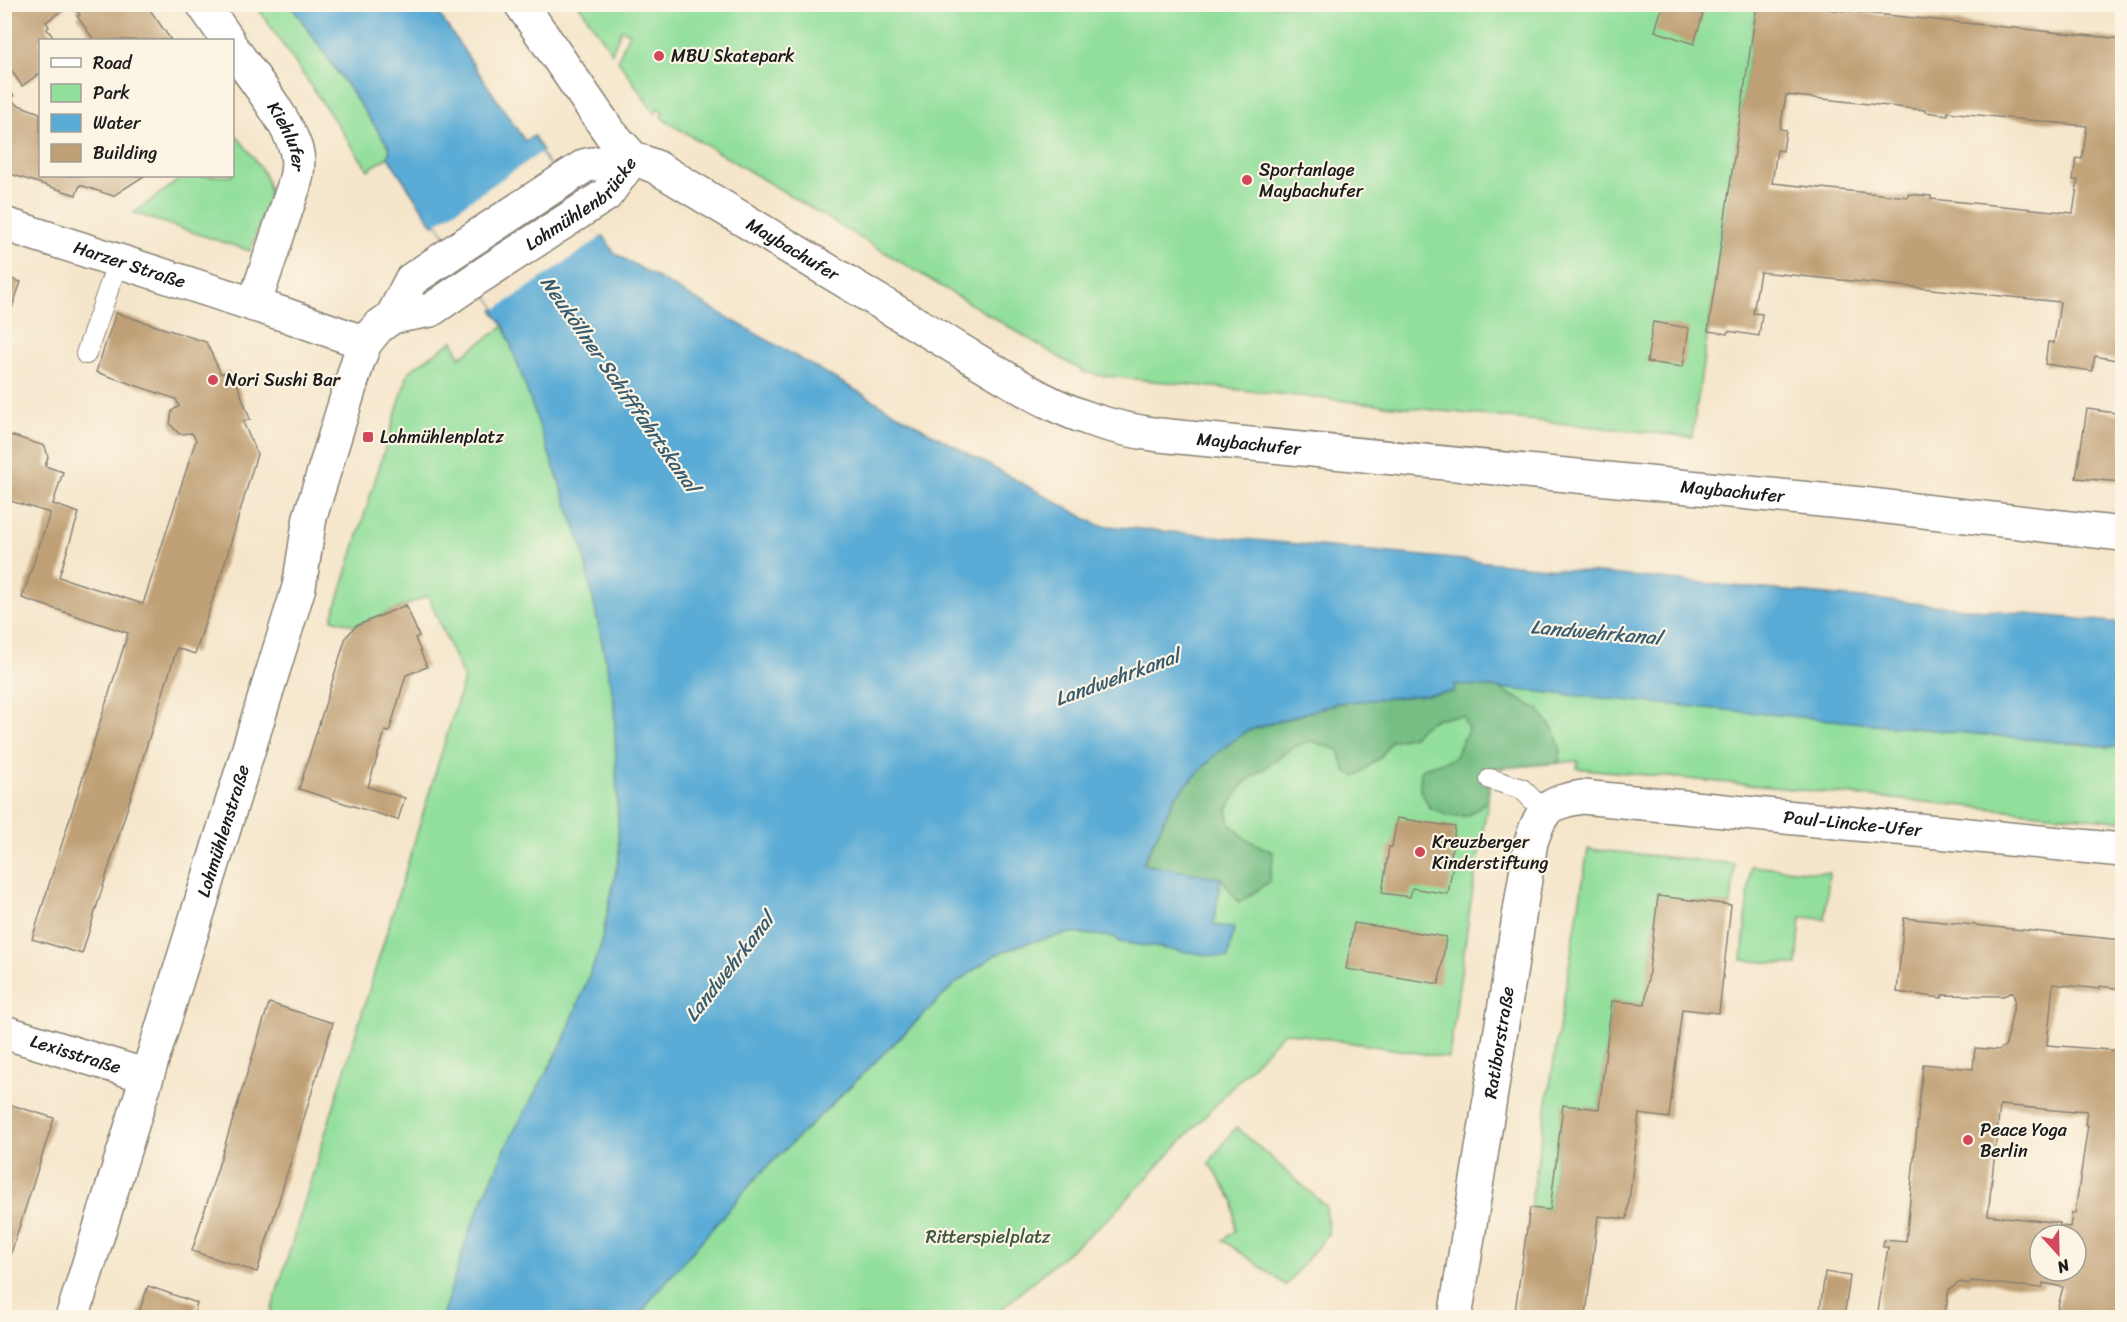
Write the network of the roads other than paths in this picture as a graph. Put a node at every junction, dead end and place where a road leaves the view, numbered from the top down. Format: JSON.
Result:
{"nodes":[{"id":1,"x":203,"y":4,"type":"edge"},
{"id":2,"x":521,"y":4,"type":"edge"},
{"id":3,"x":227,"y":39,"type":"edge"},
{"id":4,"x":234,"y":51,"type":"edge"},
{"id":5,"x":633,"y":158,"type":"junction"},
{"id":6,"x":4,"y":224,"type":"edge"},
{"id":7,"x":118,"y":261,"type":"junction"},
{"id":8,"x":254,"y":305,"type":"junction"},
{"id":9,"x":392,"y":317,"type":"junction"},
{"id":10,"x":365,"y":343,"type":"junction"},
{"id":11,"x":86,"y":354,"type":"dead end"},
{"id":12,"x":2122,"y":534,"type":"edge"},
{"id":13,"x":1490,"y":779,"type":"dead end"},
{"id":14,"x":1544,"y":811,"type":"junction"},
{"id":15,"x":2122,"y":849,"type":"edge"},
{"id":16,"x":4,"y":1032,"type":"edge"},
{"id":17,"x":147,"y":1076,"type":"junction"},
{"id":18,"x":72,"y":1317,"type":"edge"},
{"id":19,"x":1455,"y":1317,"type":"edge"}],
"edges":[{"from":1,"to":3,"type":"street"},
{"from":2,"to":5,"type":"street","name":"Maybachufer"},
{"from":4,"to":8,"type":"street","name":"Kiehlufer"},
{"from":5,"to":9,"type":"street","name":"Lohmühlenbrücke"},
{"from":5,"to":9,"type":"street","name":"Lohmühlenbrücke"},
{"from":5,"to":12,"type":"street","name":"Maybachufer"},
{"from":6,"to":7,"type":"street","name":"Harzer Straße"},
{"from":7,"to":8,"type":"street","name":"Harzer Straße"},
{"from":7,"to":11,"type":"lane"},
{"from":8,"to":10,"type":"street"},
{"from":9,"to":10,"type":"street"},
{"from":10,"to":17,"type":"street","name":"Lohmühlenstraße"},
{"from":13,"to":14,"type":"lane"},
{"from":14,"to":15,"type":"street","name":"Paul-Lincke-Ufer"},
{"from":14,"to":19,"type":"street","name":"Ratiborstraße"},
{"from":16,"to":17,"type":"street","name":"Lexisstraße"},
{"from":17,"to":18,"type":"street","name":"Lohmühlenstraße"}]}
